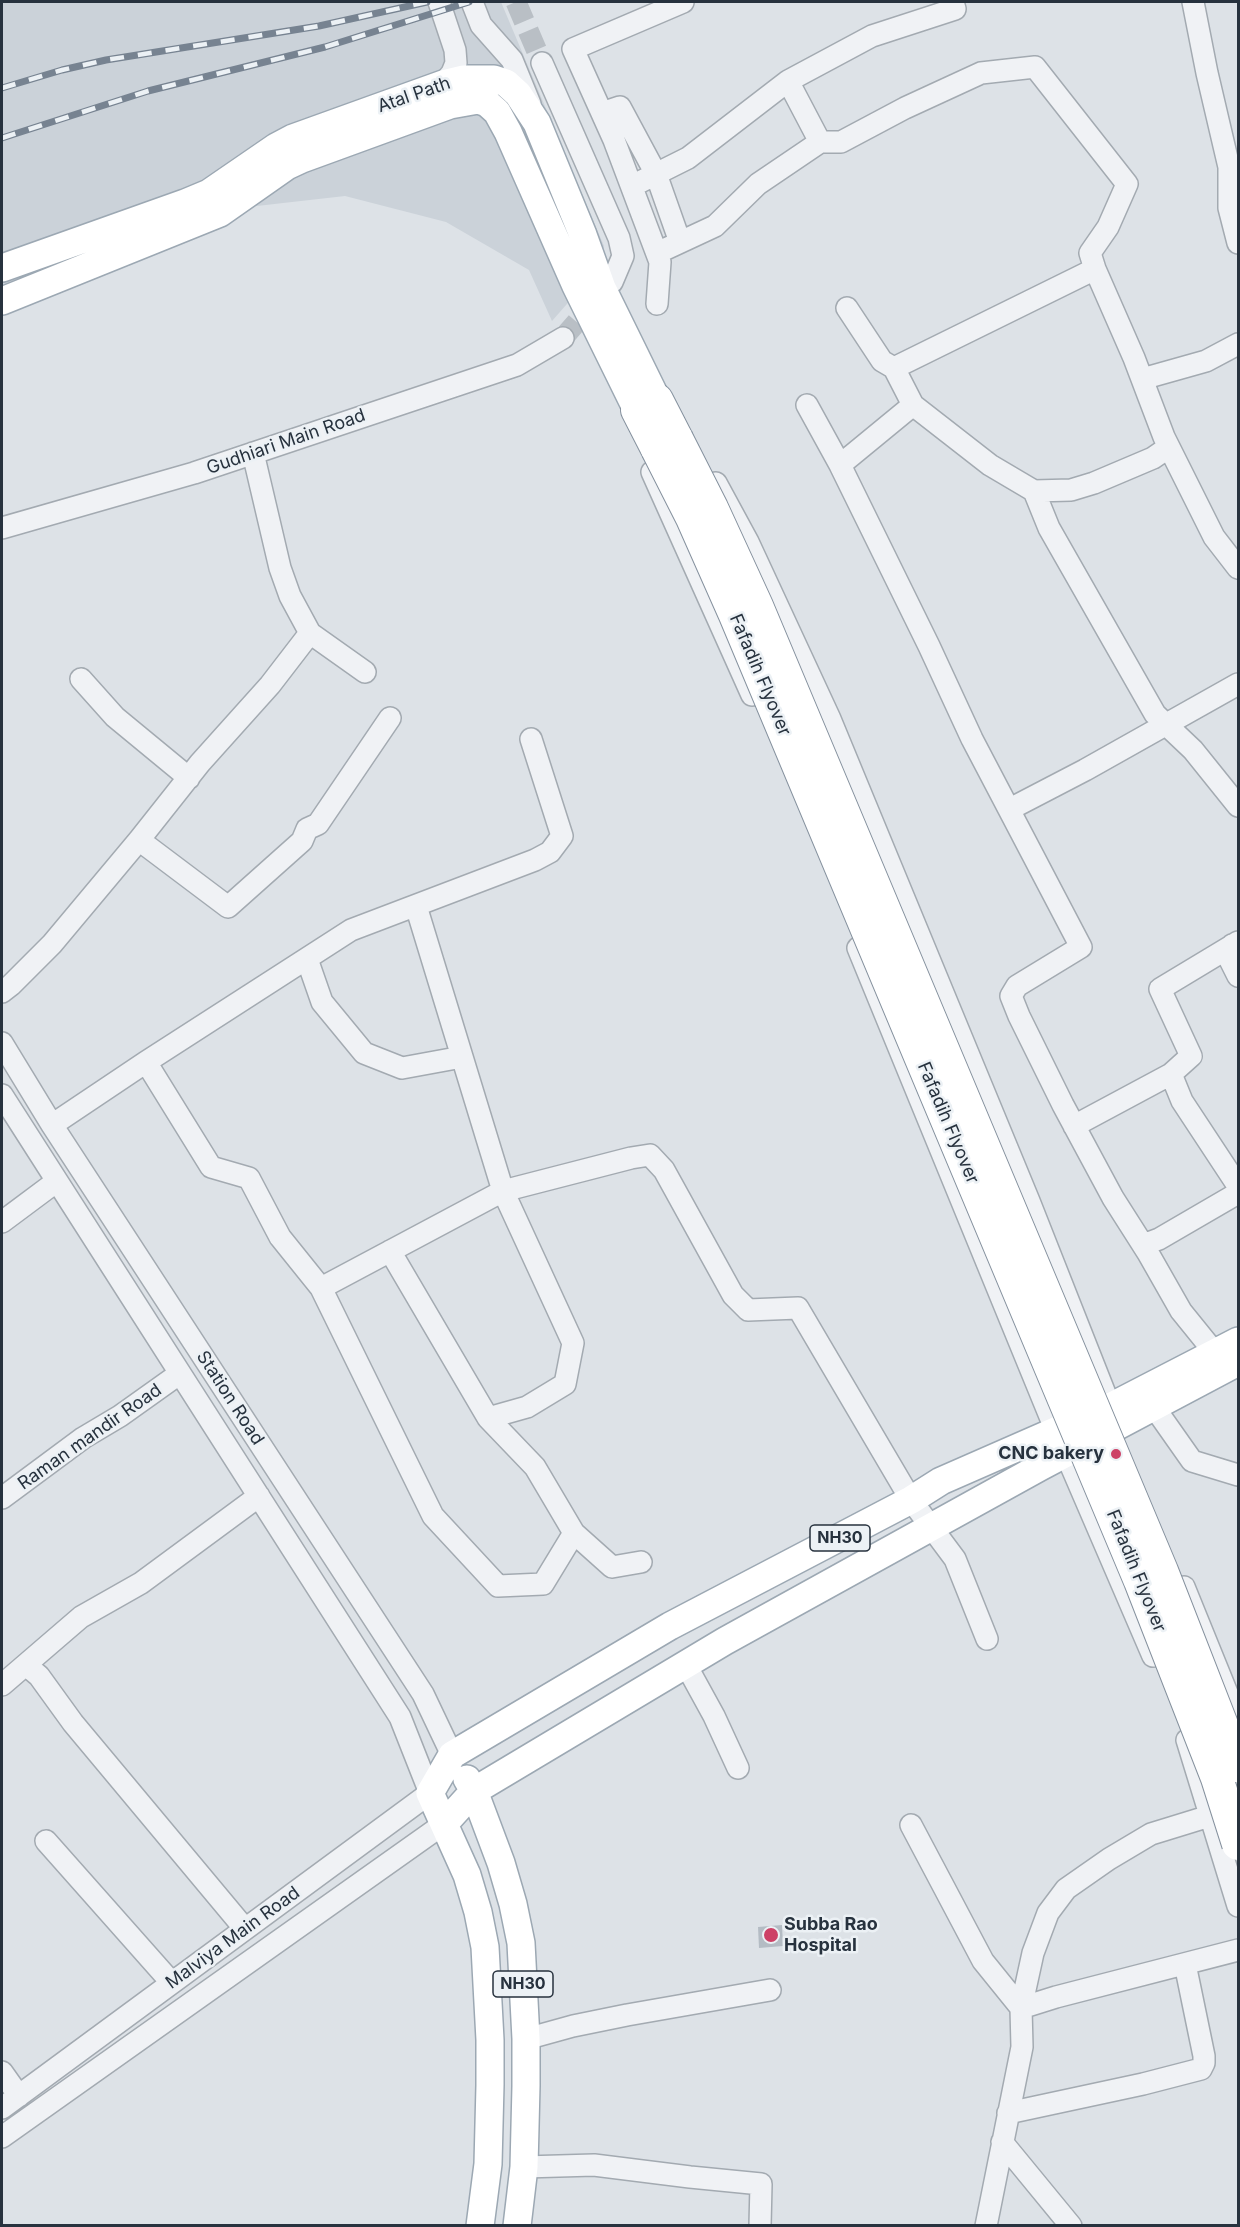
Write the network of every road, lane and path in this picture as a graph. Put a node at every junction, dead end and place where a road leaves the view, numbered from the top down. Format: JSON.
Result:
{"nodes":[{"id":1,"x":439,"y":2,"type":"edge"},
{"id":2,"x":472,"y":2,"type":"edge"},
{"id":3,"x":683,"y":2,"type":"edge"},
{"id":4,"x":952,"y":2,"type":"edge"},
{"id":5,"x":1193,"y":2,"type":"edge"},
{"id":6,"x":542,"y":63,"type":"tunnel mouth"},
{"id":7,"x":788,"y":81,"type":"junction"},
{"id":8,"x":443,"y":84,"type":"junction"},
{"id":9,"x":602,"y":113,"type":"junction"},
{"id":10,"x":537,"y":123,"type":"junction"},
{"id":11,"x":820,"y":142,"type":"junction"},
{"id":12,"x":656,"y":174,"type":"junction"},
{"id":13,"x":632,"y":186,"type":"junction"},
{"id":14,"x":1235,"y":216,"type":"edge"},
{"id":15,"x":680,"y":242,"type":"junction"},
{"id":16,"x":1239,"y":243,"type":"edge"},
{"id":17,"x":657,"y":253,"type":"junction"},
{"id":18,"x":2,"y":268,"type":"edge"},
{"id":19,"x":1095,"y":269,"type":"junction"},
{"id":20,"x":612,"y":282,"type":"tunnel mouth"},
{"id":21,"x":2,"y":301,"type":"edge"},
{"id":22,"x":657,"y":304,"type":"dead end"},
{"id":23,"x":847,"y":308,"type":"dead end"},
{"id":24,"x":563,"y":338,"type":"tunnel mouth"},
{"id":25,"x":1239,"y":344,"type":"edge"},
{"id":26,"x":894,"y":368,"type":"junction"},
{"id":27,"x":1142,"y":379,"type":"junction"},
{"id":28,"x":647,"y":405,"type":"junction"},
{"id":29,"x":807,"y":405,"type":"dead end"},
{"id":30,"x":914,"y":405,"type":"junction"},
{"id":31,"x":667,"y":444,"type":"junction"},
{"id":32,"x":1169,"y":447,"type":"junction"},
{"id":33,"x":253,"y":453,"type":"junction"},
{"id":34,"x":840,"y":465,"type":"junction"},
{"id":35,"x":1034,"y":491,"type":"junction"},
{"id":36,"x":2,"y":528,"type":"edge"},
{"id":37,"x":1239,"y":568,"type":"edge"},
{"id":38,"x":310,"y":633,"type":"junction"},
{"id":39,"x":365,"y":672,"type":"dead end"},
{"id":40,"x":81,"y":679,"type":"dead end"},
{"id":41,"x":1239,"y":684,"type":"edge"},
{"id":42,"x":390,"y":717,"type":"dead end"},
{"id":43,"x":1166,"y":725,"type":"junction"},
{"id":44,"x":531,"y":739,"type":"dead end"},
{"id":45,"x":189,"y":778,"type":"junction"},
{"id":46,"x":1239,"y":806,"type":"edge"},
{"id":47,"x":1010,"y":809,"type":"junction"},
{"id":48,"x":139,"y":840,"type":"junction"},
{"id":49,"x":416,"y":906,"type":"junction"},
{"id":50,"x":1235,"y":943,"type":"edge"},
{"id":51,"x":306,"y":959,"type":"junction"},
{"id":52,"x":1239,"y":975,"type":"edge"},
{"id":53,"x":2,"y":992,"type":"edge"},
{"id":54,"x":2,"y":1043,"type":"edge"},
{"id":55,"x":462,"y":1057,"type":"junction"},
{"id":56,"x":146,"y":1062,"type":"junction"},
{"id":57,"x":1171,"y":1074,"type":"junction"},
{"id":58,"x":2,"y":1095,"type":"edge"},
{"id":59,"x":52,"y":1125,"type":"junction"},
{"id":60,"x":1074,"y":1126,"type":"junction"},
{"id":61,"x":57,"y":1181,"type":"junction"},
{"id":62,"x":1239,"y":1186,"type":"edge"},
{"id":63,"x":503,"y":1191,"type":"junction"},
{"id":64,"x":1239,"y":1193,"type":"edge"},
{"id":65,"x":2,"y":1222,"type":"edge"},
{"id":66,"x":1143,"y":1245,"type":"junction"},
{"id":67,"x":390,"y":1251,"type":"junction"},
{"id":68,"x":321,"y":1288,"type":"junction"},
{"id":69,"x":1239,"y":1341,"type":"edge"},
{"id":70,"x":1227,"y":1357,"type":"edge"},
{"id":71,"x":179,"y":1374,"type":"junction"},
{"id":72,"x":1154,"y":1407,"type":"junction"},
{"id":73,"x":1114,"y":1417,"type":"junction"},
{"id":74,"x":488,"y":1418,"type":"junction"},
{"id":75,"x":1061,"y":1442,"type":"junction"},
{"id":76,"x":1239,"y":1475,"type":"edge"},
{"id":77,"x":259,"y":1496,"type":"junction"},
{"id":78,"x":2,"y":1498,"type":"edge"},
{"id":79,"x":911,"y":1500,"type":"junction"},
{"id":80,"x":932,"y":1528,"type":"junction"},
{"id":81,"x":574,"y":1533,"type":"junction"},
{"id":82,"x":641,"y":1562,"type":"dead end"},
{"id":83,"x":987,"y":1639,"type":"dead end"},
{"id":84,"x":26,"y":1665,"type":"junction"},
{"id":85,"x":686,"y":1665,"type":"junction"},
{"id":86,"x":2,"y":1685,"type":"edge"},
{"id":87,"x":1239,"y":1720,"type":"edge"},
{"id":88,"x":452,"y":1755,"type":"junction"},
{"id":89,"x":1239,"y":1766,"type":"edge"},
{"id":90,"x":738,"y":1768,"type":"dead end"},
{"id":91,"x":474,"y":1791,"type":"junction"},
{"id":92,"x":430,"y":1793,"type":"junction"},
{"id":93,"x":1239,"y":1800,"type":"edge"},
{"id":94,"x":1211,"y":1814,"type":"junction"},
{"id":95,"x":445,"y":1823,"type":"junction"},
{"id":96,"x":911,"y":1825,"type":"dead end"},
{"id":97,"x":46,"y":1841,"type":"dead end"},
{"id":98,"x":1239,"y":1844,"type":"edge"},
{"id":99,"x":1239,"y":1906,"type":"edge"},
{"id":100,"x":246,"y":1929,"type":"junction"},
{"id":101,"x":1239,"y":1950,"type":"edge"},
{"id":102,"x":202,"y":1961,"type":"junction"},
{"id":103,"x":1185,"y":1964,"type":"junction"},
{"id":104,"x":171,"y":1982,"type":"junction"},
{"id":105,"x":218,"y":1983,"type":"junction"},
{"id":106,"x":770,"y":1990,"type":"dead end"},
{"id":107,"x":1021,"y":2008,"type":"junction"},
{"id":108,"x":526,"y":2039,"type":"junction"},
{"id":109,"x":75,"y":2054,"type":"junction"},
{"id":110,"x":2,"y":2072,"type":"edge"},
{"id":111,"x":90,"y":2074,"type":"junction"},
{"id":112,"x":19,"y":2096,"type":"junction"},
{"id":113,"x":2,"y":2108,"type":"edge"},
{"id":114,"x":1008,"y":2113,"type":"junction"},
{"id":115,"x":2,"y":2137,"type":"edge"},
{"id":116,"x":1002,"y":2142,"type":"junction"},
{"id":117,"x":524,"y":2167,"type":"junction"},
{"id":118,"x":480,"y":2226,"type":"edge"},
{"id":119,"x":517,"y":2226,"type":"edge"},
{"id":120,"x":760,"y":2226,"type":"edge"},
{"id":121,"x":986,"y":2226,"type":"edge"},
{"id":122,"x":1071,"y":2226,"type":"edge"}],
"edges":[{"from":1,"to":8,"type":"street"},
{"from":2,"to":10,"type":"street"},
{"from":3,"to":9,"type":"street"},
{"from":4,"to":7,"type":"street"},
{"from":5,"to":14,"type":"street"},
{"from":6,"to":20,"type":"street"},
{"from":7,"to":11,"type":"street"},
{"from":7,"to":12,"type":"street"},
{"from":8,"to":10,"type":"main road","name":"Atal Path"},
{"from":8,"to":18,"type":"main road","name":"Atal Path"},
{"from":9,"to":12,"type":"street"},
{"from":9,"to":13,"type":"street"},
{"from":10,"to":28,"type":"main road","name":"Atal Path"},
{"from":11,"to":15,"type":"street"},
{"from":11,"to":19,"type":"street"},
{"from":12,"to":13,"type":"street"},
{"from":12,"to":15,"type":"street"},
{"from":13,"to":17,"type":"street"},
{"from":14,"to":16,"type":"street"},
{"from":15,"to":17,"type":"street"},
{"from":17,"to":22,"type":"street"},
{"from":19,"to":26,"type":"street"},
{"from":19,"to":27,"type":"street"},
{"from":21,"to":28,"type":"main road","name":"Atal Path"},
{"from":23,"to":26,"type":"street"},
{"from":24,"to":33,"type":"street","name":"Gudhiari Main Road"},
{"from":25,"to":27,"type":"street"},
{"from":26,"to":30,"type":"street"},
{"from":27,"to":32,"type":"street"},
{"from":28,"to":31,"type":"highway","name":"Fafadih Flyover"},
{"from":28,"to":73,"type":"street"},
{"from":28,"to":75,"type":"street"},
{"from":29,"to":34,"type":"street"},
{"from":30,"to":34,"type":"street"},
{"from":30,"to":35,"type":"street"},
{"from":31,"to":89,"type":"highway","name":"Fafadih Flyover","bridge":true},
{"from":31,"to":98,"type":"highway","name":"Fafadih Flyover","bridge":true},
{"from":32,"to":35,"type":"street"},
{"from":32,"to":37,"type":"street"},
{"from":33,"to":36,"type":"street","name":"Gudhiari Main Road"},
{"from":33,"to":38,"type":"street"},
{"from":34,"to":47,"type":"street"},
{"from":35,"to":43,"type":"street"},
{"from":38,"to":39,"type":"street"},
{"from":38,"to":45,"type":"street"},
{"from":40,"to":45,"type":"street"},
{"from":41,"to":43,"type":"street"},
{"from":42,"to":48,"type":"street"},
{"from":43,"to":46,"type":"street"},
{"from":43,"to":47,"type":"street"},
{"from":44,"to":49,"type":"street"},
{"from":45,"to":48,"type":"street"},
{"from":47,"to":60,"type":"street"},
{"from":48,"to":53,"type":"street"},
{"from":49,"to":51,"type":"street"},
{"from":49,"to":55,"type":"street"},
{"from":50,"to":52,"type":"street"},
{"from":50,"to":57,"type":"street"},
{"from":51,"to":55,"type":"street"},
{"from":51,"to":56,"type":"street"},
{"from":54,"to":59,"type":"street","name":"Station Road"},
{"from":55,"to":63,"type":"street"},
{"from":56,"to":59,"type":"street"},
{"from":56,"to":68,"type":"street"},
{"from":57,"to":60,"type":"street"},
{"from":57,"to":62,"type":"street"},
{"from":58,"to":61,"type":"street","name":"Station Road"},
{"from":59,"to":88,"type":"street","name":"Station Road"},
{"from":60,"to":66,"type":"street"},
{"from":61,"to":65,"type":"street"},
{"from":61,"to":71,"type":"street","name":"Station Road"},
{"from":63,"to":67,"type":"street"},
{"from":63,"to":74,"type":"street"},
{"from":63,"to":79,"type":"street"},
{"from":64,"to":66,"type":"street"},
{"from":66,"to":70,"type":"street"},
{"from":67,"to":68,"type":"street"},
{"from":67,"to":74,"type":"street"},
{"from":68,"to":81,"type":"street"},
{"from":69,"to":70,"type":"main road","number":"NH30"},
{"from":70,"to":72,"type":"main road","number":"NH30"},
{"from":70,"to":73,"type":"main road","number":"NH30"},
{"from":71,"to":77,"type":"street","name":"Station Road"},
{"from":71,"to":78,"type":"street","name":"Raman mandir Road"},
{"from":72,"to":73,"type":"main road","number":"NH30"},
{"from":72,"to":76,"type":"street"},
{"from":73,"to":75,"type":"main road","number":"NH30"},
{"from":73,"to":87,"type":"street"},
{"from":74,"to":81,"type":"street"},
{"from":75,"to":79,"type":"main road","number":"NH30"},
{"from":75,"to":80,"type":"main road","number":"NH30"},
{"from":75,"to":94,"type":"street"},
{"from":77,"to":84,"type":"street"},
{"from":77,"to":92,"type":"street","name":"Station Road"},
{"from":79,"to":80,"type":"street"},
{"from":79,"to":88,"type":"main road","number":"NH30"},
{"from":80,"to":83,"type":"street"},
{"from":80,"to":85,"type":"main road","number":"NH30"},
{"from":81,"to":82,"type":"street"},
{"from":84,"to":86,"type":"street"},
{"from":84,"to":100,"type":"street"},
{"from":85,"to":90,"type":"street"},
{"from":85,"to":91,"type":"main road","number":"NH30"},
{"from":88,"to":91,"type":"main road","number":"NH30"},
{"from":88,"to":92,"type":"main road","name":"Malviya Main Road","number":"NH30"},
{"from":91,"to":95,"type":"main road"},
{"from":91,"to":108,"type":"main road","number":"NH30"},
{"from":92,"to":95,"type":"main road","number":"NH30"},
{"from":92,"to":100,"type":"street","name":"Malviya Main Road"},
{"from":93,"to":94,"type":"street"},
{"from":94,"to":99,"type":"street"},
{"from":94,"to":107,"type":"street"},
{"from":95,"to":105,"type":"street"},
{"from":95,"to":118,"type":"main road","number":"NH30"},
{"from":96,"to":107,"type":"street"},
{"from":97,"to":104,"type":"street"},
{"from":100,"to":102,"type":"street","name":"Malviya Main Road"},
{"from":101,"to":103,"type":"street"},
{"from":102,"to":104,"type":"street","name":"Malviya Main Road"},
{"from":102,"to":105,"type":"street"},
{"from":103,"to":107,"type":"street"},
{"from":103,"to":114,"type":"street"},
{"from":104,"to":109,"type":"street","name":"Malviya Main Road"},
{"from":105,"to":111,"type":"street"},
{"from":106,"to":108,"type":"street"},
{"from":107,"to":114,"type":"street"},
{"from":108,"to":117,"type":"main road","number":"NH30"},
{"from":109,"to":111,"type":"street"},
{"from":109,"to":112,"type":"street","name":"Malviya Main Road"},
{"from":110,"to":112,"type":"street"},
{"from":111,"to":115,"type":"street"},
{"from":112,"to":113,"type":"street","name":"Malviya Main Road"},
{"from":114,"to":116,"type":"street"},
{"from":116,"to":121,"type":"street"},
{"from":116,"to":122,"type":"street"},
{"from":117,"to":119,"type":"main road","number":"NH30"},
{"from":117,"to":120,"type":"street"}]}
